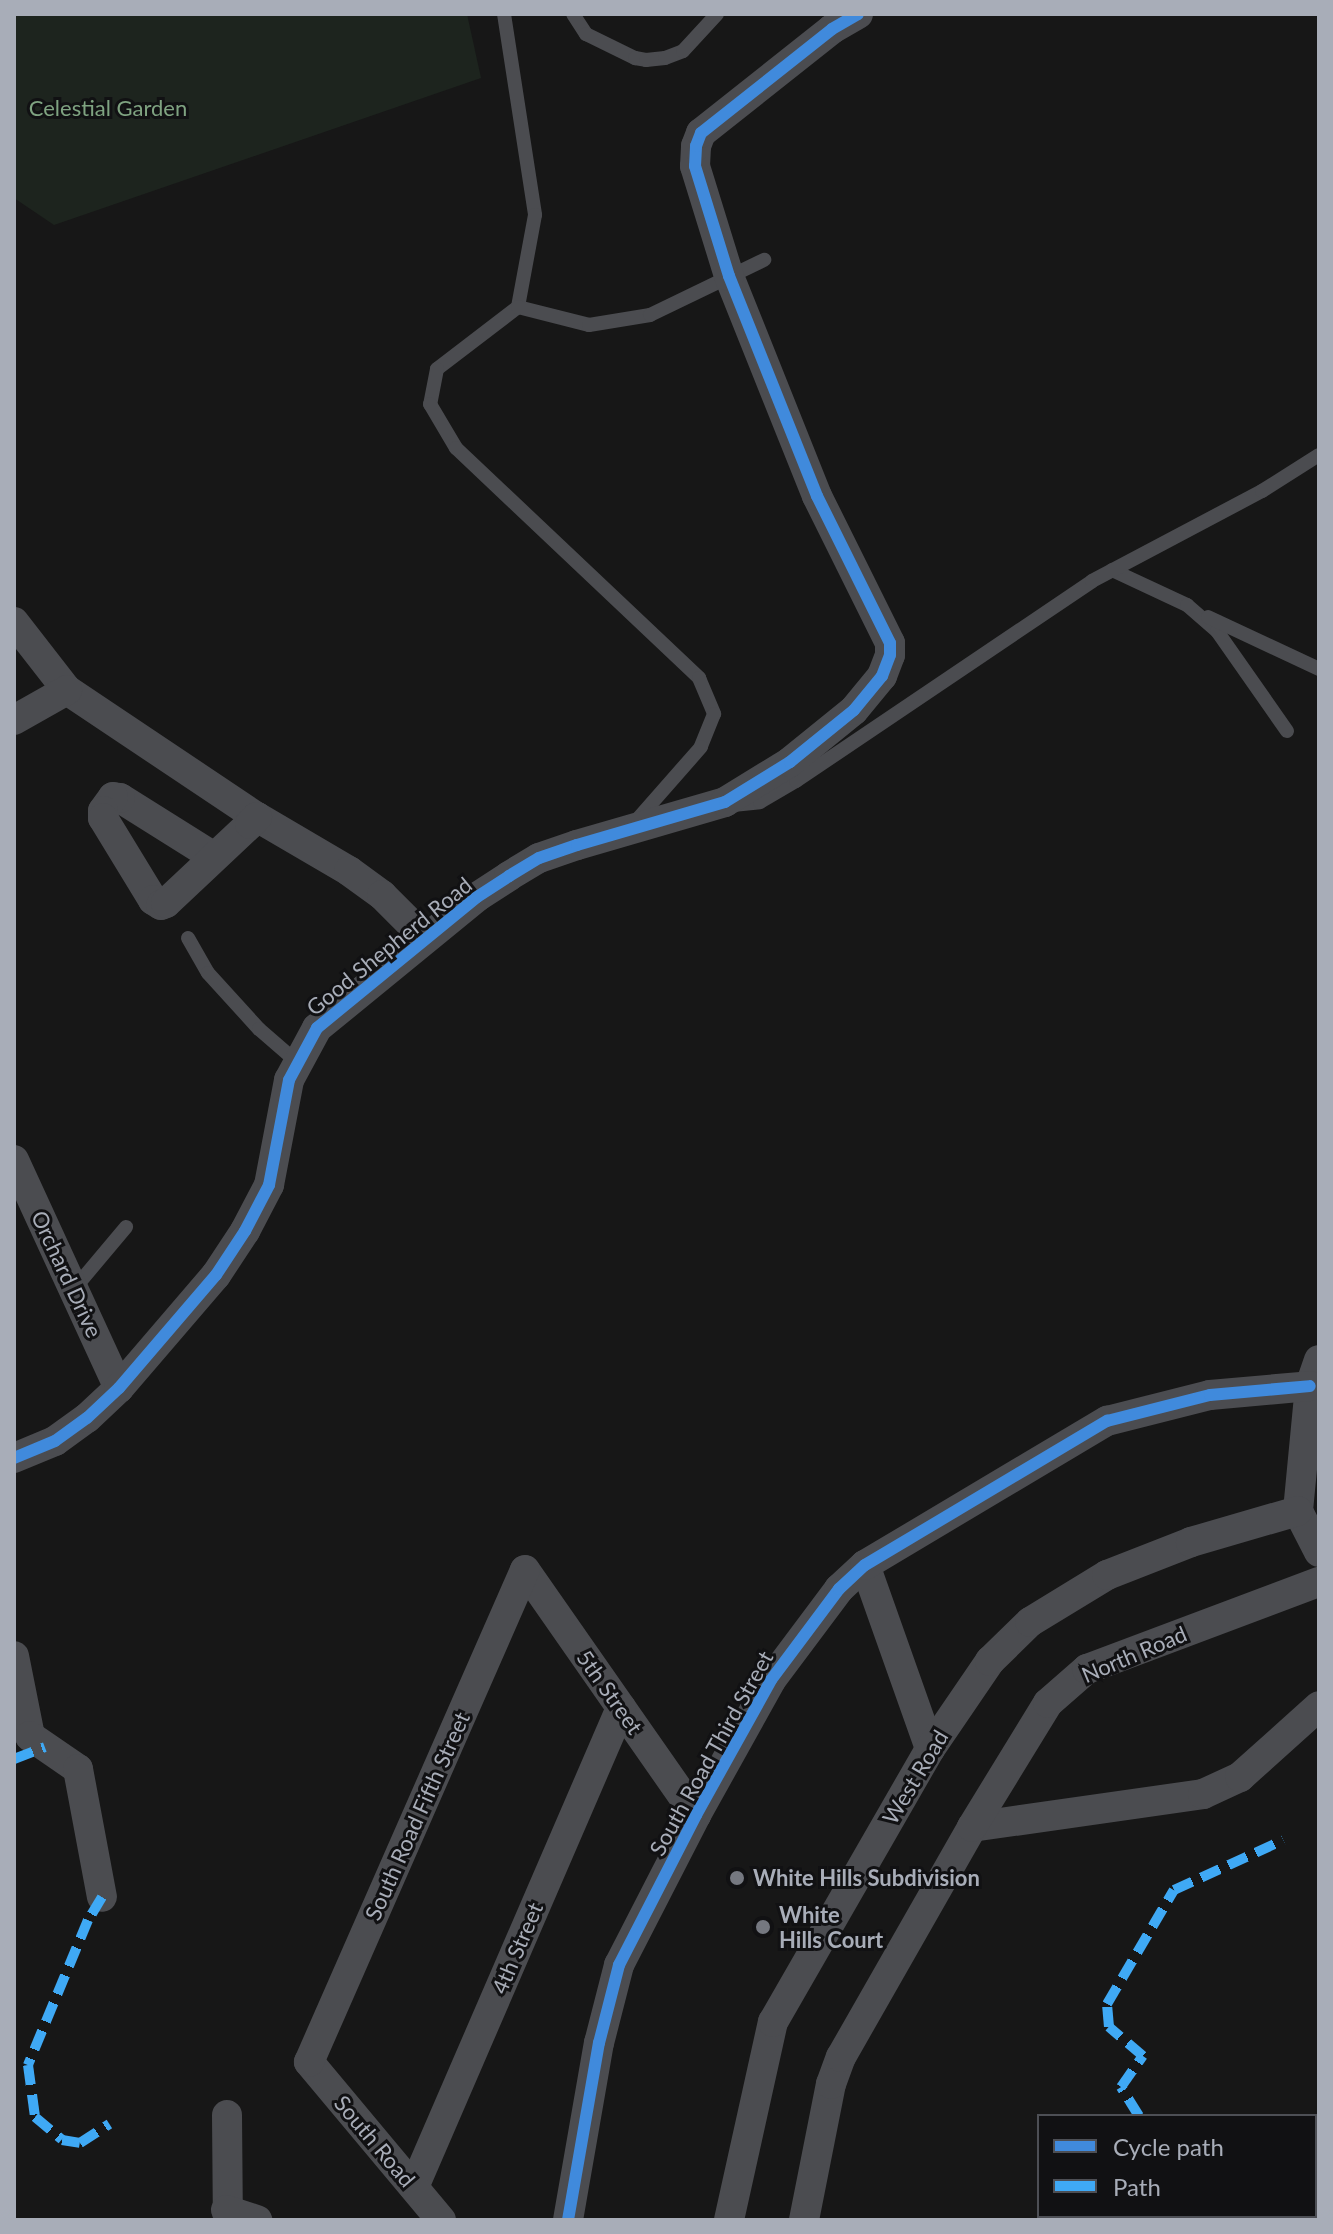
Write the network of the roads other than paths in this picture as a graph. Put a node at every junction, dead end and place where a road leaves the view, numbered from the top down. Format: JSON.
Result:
{"nodes":[{"id":1,"x":504,"y":14,"type":"edge"},
{"id":2,"x":573,"y":14,"type":"edge"},
{"id":3,"x":717,"y":14,"type":"edge"},
{"id":4,"x":838,"y":19,"type":"edge"},
{"id":5,"x":764,"y":260,"type":"dead end"},
{"id":6,"x":729,"y":276,"type":"junction"},
{"id":7,"x":518,"y":307,"type":"junction"},
{"id":8,"x":1319,"y":455,"type":"edge"},
{"id":9,"x":1112,"y":570,"type":"junction"},
{"id":10,"x":1187,"y":605,"type":"junction"},
{"id":11,"x":14,"y":622,"type":"edge"},
{"id":12,"x":1317,"y":666,"type":"edge"},
{"id":13,"x":67,"y":690,"type":"junction"},
{"id":14,"x":14,"y":720,"type":"edge"},
{"id":15,"x":1287,"y":731,"type":"dead end"},
{"id":16,"x":725,"y":802,"type":"junction"},
{"id":17,"x":257,"y":817,"type":"junction"},
{"id":18,"x":628,"y":830,"type":"junction"},
{"id":19,"x":214,"y":857,"type":"dead end"},
{"id":20,"x":188,"y":938,"type":"dead end"},
{"id":21,"x":425,"y":938,"type":"junction"},
{"id":22,"x":297,"y":1062,"type":"junction"},
{"id":23,"x":14,"y":1160,"type":"edge"},
{"id":24,"x":126,"y":1227,"type":"dead end"},
{"id":25,"x":74,"y":1289,"type":"junction"},
{"id":26,"x":1314,"y":1373,"type":"edge"},
{"id":27,"x":119,"y":1388,"type":"junction"},
{"id":28,"x":14,"y":1458,"type":"edge"},
{"id":29,"x":1298,"y":1511,"type":"junction"},
{"id":30,"x":1319,"y":1552,"type":"edge"},
{"id":31,"x":865,"y":1565,"type":"junction"},
{"id":32,"x":525,"y":1570,"type":"joint"},
{"id":33,"x":1319,"y":1582,"type":"edge"},
{"id":34,"x":14,"y":1656,"type":"edge"},
{"id":35,"x":1319,"y":1706,"type":"edge"},
{"id":36,"x":621,"y":1708,"type":"junction"},
{"id":37,"x":930,"y":1749,"type":"junction"},
{"id":38,"x":696,"y":1815,"type":"junction"},
{"id":39,"x":972,"y":1827,"type":"junction"},
{"id":40,"x":102,"y":1897,"type":"dead end"},
{"id":41,"x":309,"y":2062,"type":"joint"},
{"id":42,"x":227,"y":2115,"type":"dead end"},
{"id":43,"x":414,"y":2187,"type":"junction"},
{"id":44,"x":227,"y":2215,"type":"edge"},
{"id":45,"x":257,"y":2220,"type":"edge"},
{"id":46,"x":441,"y":2220,"type":"edge"},
{"id":47,"x":568,"y":2220,"type":"edge"},
{"id":48,"x":729,"y":2220,"type":"edge"},
{"id":49,"x":804,"y":2220,"type":"edge"}],
"edges":[{"from":1,"to":7,"type":"lane"},
{"from":2,"to":3,"type":"lane"},
{"from":4,"to":6,"type":"street"},
{"from":5,"to":6,"type":"lane"},
{"from":6,"to":7,"type":"lane"},
{"from":6,"to":16,"type":"street","name":"Good Shepherd Road"},
{"from":7,"to":18,"type":"lane"},
{"from":8,"to":9,"type":"lane"},
{"from":9,"to":10,"type":"lane"},
{"from":9,"to":16,"type":"lane"},
{"from":10,"to":12,"type":"lane"},
{"from":10,"to":15,"type":"lane"},
{"from":11,"to":13,"type":"street"},
{"from":13,"to":14,"type":"street"},
{"from":13,"to":17,"type":"street"},
{"from":16,"to":18,"type":"street","name":"Good Shepherd Road"},
{"from":17,"to":19,"type":"street"},
{"from":17,"to":21,"type":"street"},
{"from":18,"to":21,"type":"street","name":"Good Shepherd Road"},
{"from":20,"to":22,"type":"lane"},
{"from":21,"to":22,"type":"street","name":"Good Shepherd Road"},
{"from":22,"to":27,"type":"street","name":"Good Shepherd Road"},
{"from":23,"to":25,"type":"street","name":"Orchard Drive"},
{"from":24,"to":25,"type":"lane"},
{"from":25,"to":27,"type":"street","name":"Orchard Drive"},
{"from":26,"to":29,"type":"street"},
{"from":26,"to":31,"type":"street","name":"South Road Third Street"},
{"from":27,"to":28,"type":"street","name":"Good Shepherd Road"},
{"from":29,"to":30,"type":"street"},
{"from":29,"to":37,"type":"street","name":"West Road"},
{"from":31,"to":37,"type":"street"},
{"from":31,"to":38,"type":"street","name":"South Road Third Street"},
{"from":32,"to":36,"type":"street","name":"5th Street"},
{"from":32,"to":41,"type":"street","name":"South Road Fifth Street"},
{"from":33,"to":39,"type":"street","name":"North Road"},
{"from":34,"to":40,"type":"street"},
{"from":35,"to":39,"type":"street"},
{"from":36,"to":38,"type":"street","name":"5th Street"},
{"from":36,"to":43,"type":"street","name":"4th Street"},
{"from":37,"to":48,"type":"street","name":"West Road"},
{"from":38,"to":47,"type":"street","name":"South Road Third Street"},
{"from":39,"to":49,"type":"street","name":"North Road"},
{"from":41,"to":43,"type":"street","name":"South Road"},
{"from":42,"to":44,"type":"street"},
{"from":43,"to":46,"type":"street","name":"South Road"},
{"from":44,"to":45,"type":"street"}]}
